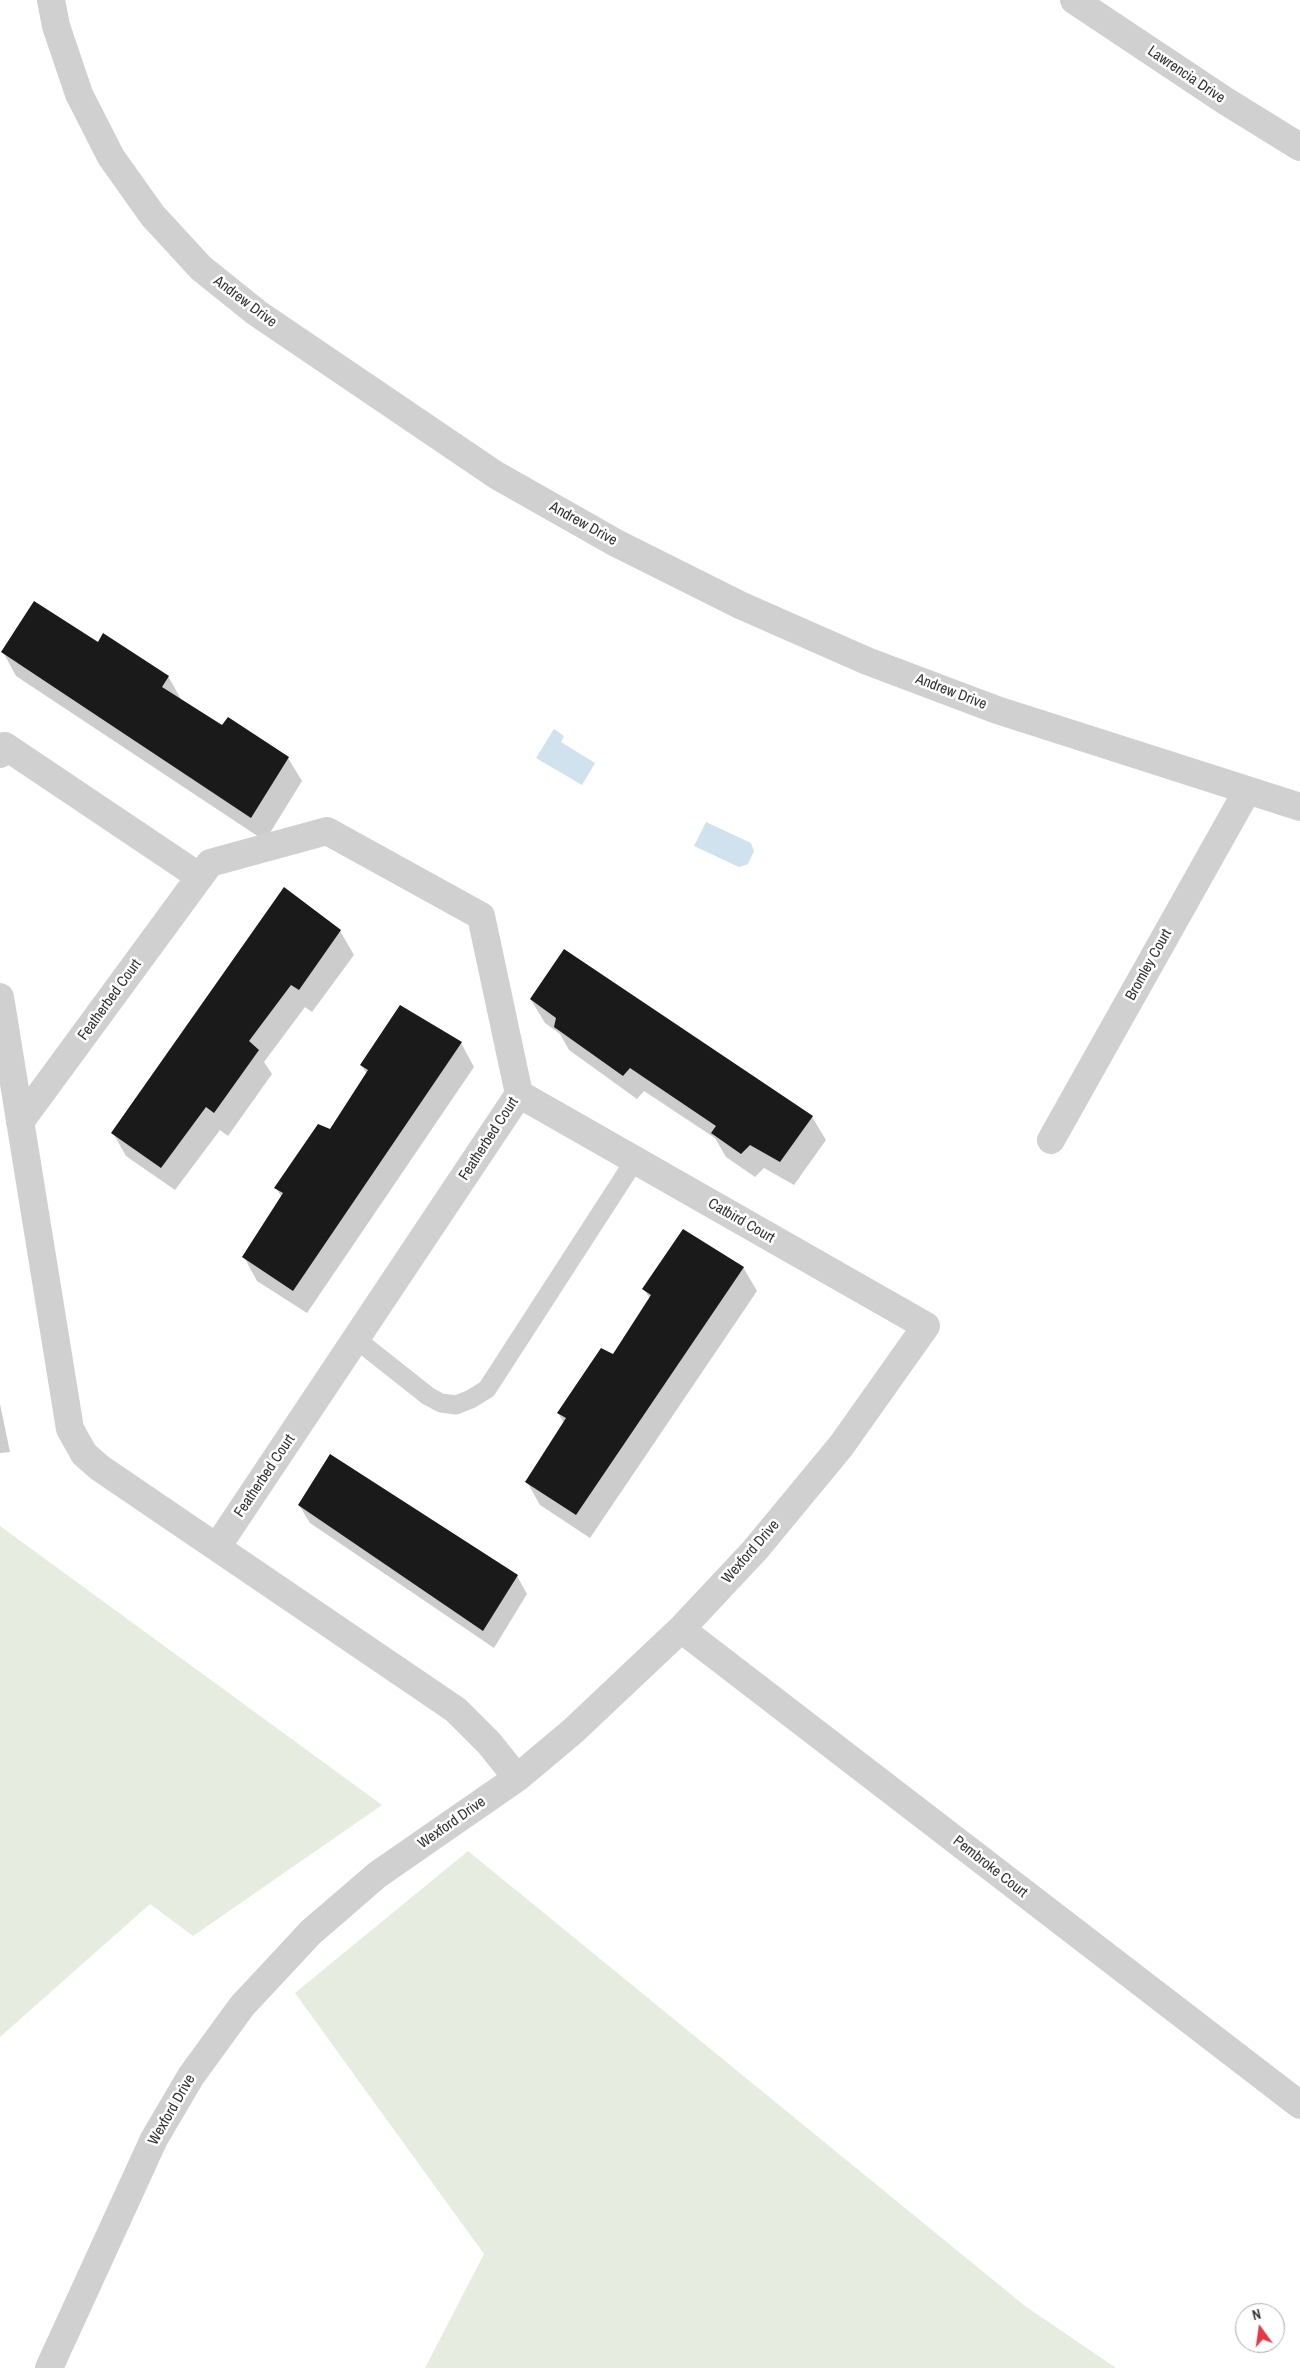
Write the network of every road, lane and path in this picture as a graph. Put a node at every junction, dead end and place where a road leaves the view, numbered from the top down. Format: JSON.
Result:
{"nodes":[{"id":1,"x":51,"y":0,"type":"edge"},
{"id":2,"x":1074,"y":0,"type":"edge"},
{"id":3,"x":1300,"y":147,"type":"edge"},
{"id":4,"x":0,"y":754,"type":"edge"},
{"id":5,"x":1247,"y":791,"type":"junction"},
{"id":6,"x":1300,"y":807,"type":"edge"},
{"id":7,"x":200,"y":877,"type":"junction"},
{"id":8,"x":0,"y":997,"type":"edge"},
{"id":9,"x":519,"y":1094,"type":"junction"},
{"id":10,"x":20,"y":1122,"type":"junction"},
{"id":11,"x":1051,"y":1140,"type":"dead end"},
{"id":12,"x":635,"y":1160,"type":"junction"},
{"id":13,"x":926,"y":1326,"type":"joint"},
{"id":14,"x":356,"y":1339,"type":"junction"},
{"id":15,"x":217,"y":1548,"type":"junction"},
{"id":16,"x":681,"y":1629,"type":"junction"},
{"id":17,"x":516,"y":1778,"type":"junction"},
{"id":18,"x":1300,"y":2105,"type":"edge"},
{"id":19,"x":49,"y":2368,"type":"edge"}],
"edges":[{"from":1,"to":5,"type":"street","name":"Andrew Drive"},
{"from":2,"to":3,"type":"street","name":"Lawrencia Drive"},
{"from":4,"to":7,"type":"street"},
{"from":5,"to":6,"type":"street","name":"Andrew Drive"},
{"from":5,"to":11,"type":"street","name":"Bromley Court"},
{"from":7,"to":9,"type":"street","name":"Featherbed Court"},
{"from":7,"to":10,"type":"street","name":"Featherbed Court"},
{"from":8,"to":10,"type":"street"},
{"from":9,"to":12,"type":"street","name":"Catbird Court"},
{"from":9,"to":14,"type":"street","name":"Featherbed Court"},
{"from":10,"to":15,"type":"street"},
{"from":12,"to":13,"type":"street","name":"Catbird Court"},
{"from":12,"to":14,"type":"lane"},
{"from":13,"to":16,"type":"street","name":"Wexford Drive"},
{"from":14,"to":15,"type":"street","name":"Featherbed Court"},
{"from":15,"to":17,"type":"street"},
{"from":16,"to":17,"type":"street","name":"Wexford Drive"},
{"from":16,"to":18,"type":"street","name":"Pembroke Court"},
{"from":17,"to":19,"type":"street","name":"Wexford Drive"}]}
